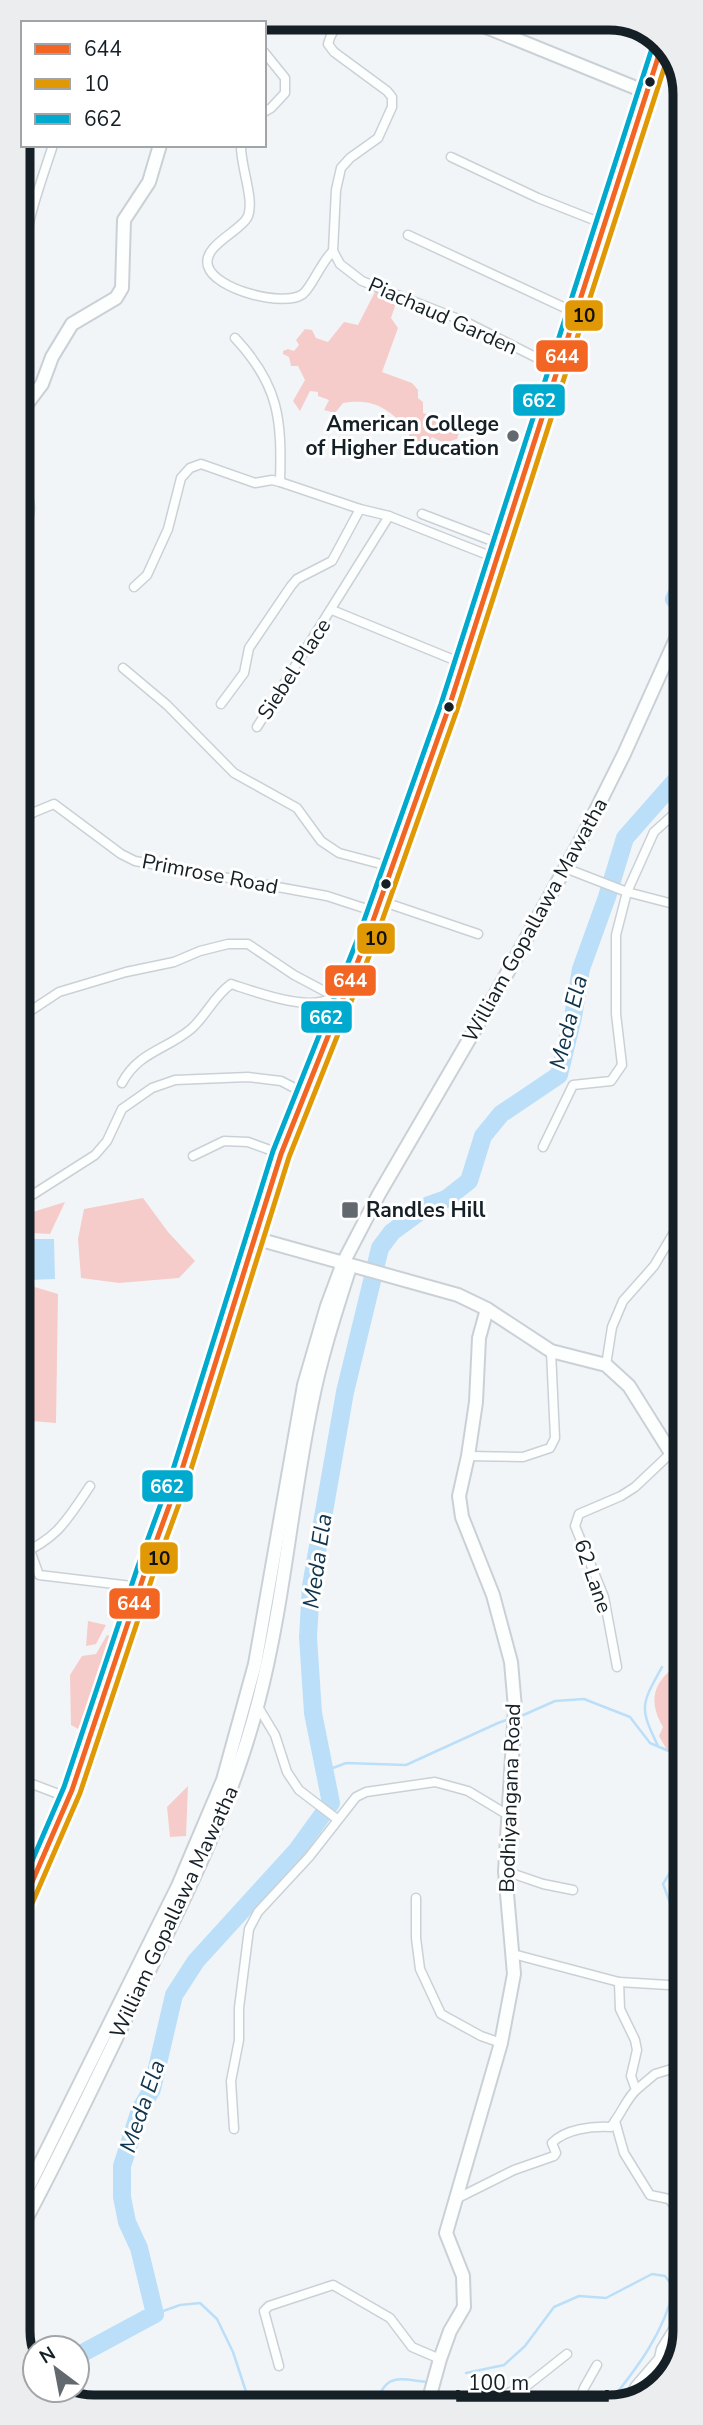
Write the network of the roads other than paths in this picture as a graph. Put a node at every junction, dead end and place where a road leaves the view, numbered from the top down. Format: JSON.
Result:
{"nodes":[{"id":1,"x":332,"y":30,"type":"edge"},
{"id":2,"x":494,"y":30,"type":"edge"},
{"id":3,"x":266,"y":54,"type":"edge"},
{"id":4,"x":659,"y":54,"type":"edge"},
{"id":5,"x":646,"y":92,"type":"junction"},
{"id":6,"x":266,"y":111,"type":"edge"},
{"id":7,"x":52,"y":147,"type":"edge"},
{"id":8,"x":159,"y":147,"type":"edge"},
{"id":9,"x":241,"y":147,"type":"edge"},
{"id":10,"x":451,"y":157,"type":"dead end"},
{"id":11,"x":30,"y":219,"type":"edge"},
{"id":12,"x":604,"y":224,"type":"junction"},
{"id":13,"x":408,"y":235,"type":"dead end"},
{"id":14,"x":333,"y":251,"type":"junction"},
{"id":15,"x":576,"y":313,"type":"junction"},
{"id":16,"x":234,"y":338,"type":"dead end"},
{"id":17,"x":557,"y":368,"type":"junction"},
{"id":18,"x":30,"y":400,"type":"edge"},
{"id":19,"x":280,"y":482,"type":"junction"},
{"id":20,"x":360,"y":509,"type":"junction"},
{"id":21,"x":422,"y":513,"type":"dead end"},
{"id":22,"x":389,"y":516,"type":"junction"},
{"id":23,"x":500,"y":552,"type":"junction"},
{"id":24,"x":134,"y":587,"type":"dead end"},
{"id":25,"x":332,"y":610,"type":"junction"},
{"id":26,"x":673,"y":645,"type":"edge"},
{"id":27,"x":464,"y":664,"type":"junction"},
{"id":28,"x":123,"y":668,"type":"dead end"},
{"id":29,"x":221,"y":704,"type":"dead end"},
{"id":30,"x":257,"y":727,"type":"dead end"},
{"id":31,"x":32,"y":813,"type":"edge"},
{"id":32,"x":673,"y":815,"type":"edge"},
{"id":33,"x":392,"y":867,"type":"junction"},
{"id":34,"x":565,"y":868,"type":"junction"},
{"id":35,"x":627,"y":892,"type":"junction"},
{"id":36,"x":673,"y":904,"type":"edge"},
{"id":37,"x":378,"y":907,"type":"junction"},
{"id":38,"x":478,"y":934,"type":"dead end"},
{"id":39,"x":338,"y":999,"type":"junction"},
{"id":40,"x":30,"y":1011,"type":"edge"},
{"id":41,"x":122,"y":1083,"type":"dead end"},
{"id":42,"x":306,"y":1094,"type":"junction"},
{"id":43,"x":543,"y":1147,"type":"dead end"},
{"id":44,"x":281,"y":1154,"type":"junction"},
{"id":45,"x":193,"y":1156,"type":"dead end"},
{"id":46,"x":30,"y":1197,"type":"edge"},
{"id":47,"x":673,"y":1234,"type":"edge"},
{"id":48,"x":254,"y":1238,"type":"junction"},
{"id":49,"x":347,"y":1264,"type":"junction"},
{"id":50,"x":488,"y":1309,"type":"junction"},
{"id":51,"x":551,"y":1351,"type":"junction"},
{"id":52,"x":606,"y":1366,"type":"junction"},
{"id":53,"x":671,"y":1453,"type":"joint"},
{"id":54,"x":468,"y":1456,"type":"junction"},
{"id":55,"x":90,"y":1486,"type":"dead end"},
{"id":56,"x":30,"y":1550,"type":"joint"},
{"id":57,"x":140,"y":1587,"type":"junction"},
{"id":58,"x":617,"y":1667,"type":"dead end"},
{"id":59,"x":257,"y":1705,"type":"junction"},
{"id":60,"x":30,"y":1783,"type":"edge"},
{"id":61,"x":69,"y":1798,"type":"junction"},
{"id":62,"x":508,"y":1815,"type":"junction"},
{"id":63,"x":335,"y":1818,"type":"junction"},
{"id":64,"x":505,"y":1871,"type":"junction"},
{"id":65,"x":30,"y":1887,"type":"edge"},
{"id":66,"x":573,"y":1890,"type":"dead end"},
{"id":67,"x":416,"y":1898,"type":"dead end"},
{"id":68,"x":513,"y":1954,"type":"junction"},
{"id":69,"x":619,"y":1982,"type":"junction"},
{"id":70,"x":673,"y":1985,"type":"edge"},
{"id":71,"x":501,"y":2043,"type":"junction"},
{"id":72,"x":673,"y":2069,"type":"edge"},
{"id":73,"x":636,"y":2090,"type":"junction"},
{"id":74,"x":615,"y":2121,"type":"junction"},
{"id":75,"x":234,"y":2129,"type":"dead end"},
{"id":76,"x":30,"y":2184,"type":"edge"},
{"id":77,"x":456,"y":2199,"type":"junction"},
{"id":78,"x":673,"y":2204,"type":"edge"},
{"id":79,"x":30,"y":2211,"type":"edge"},
{"id":80,"x":673,"y":2330,"type":"edge"},
{"id":81,"x":567,"y":2354,"type":"dead end"},
{"id":82,"x":440,"y":2359,"type":"junction"},
{"id":83,"x":597,"y":2365,"type":"dead end"},
{"id":84,"x":279,"y":2366,"type":"dead end"},
{"id":85,"x":633,"y":2391,"type":"edge"},
{"id":86,"x":431,"y":2395,"type":"edge"},
{"id":87,"x":504,"y":2395,"type":"edge"},
{"id":88,"x":582,"y":2395,"type":"edge"}],
"edges":[{"from":1,"to":14,"type":"street"},
{"from":2,"to":5,"type":"main road"},
{"from":3,"to":6,"type":"street"},
{"from":4,"to":5,"type":"highway"},
{"from":5,"to":12,"type":"highway"},
{"from":7,"to":11,"type":"street"},
{"from":8,"to":18,"type":"main road"},
{"from":9,"to":14,"type":"street"},
{"from":10,"to":12,"type":"street"},
{"from":12,"to":15,"type":"highway"},
{"from":13,"to":15,"type":"street"},
{"from":14,"to":17,"type":"street","name":"Piachaud Garden"},
{"from":15,"to":17,"type":"highway"},
{"from":16,"to":19,"type":"street"},
{"from":17,"to":23,"type":"highway"},
{"from":19,"to":20,"type":"street"},
{"from":19,"to":24,"type":"street"},
{"from":20,"to":22,"type":"street"},
{"from":20,"to":29,"type":"street"},
{"from":21,"to":23,"type":"street"},
{"from":22,"to":23,"type":"street"},
{"from":22,"to":25,"type":"street","name":"Siebel Place"},
{"from":23,"to":27,"type":"highway"},
{"from":25,"to":27,"type":"street","name":"Siebel Place"},
{"from":25,"to":30,"type":"street","name":"Siebel Place"},
{"from":26,"to":34,"type":"main road","name":"William Gopallawa Mawatha"},
{"from":27,"to":33,"type":"highway"},
{"from":28,"to":33,"type":"street"},
{"from":31,"to":37,"type":"street","name":"Primrose Road"},
{"from":32,"to":35,"type":"street"},
{"from":33,"to":37,"type":"highway"},
{"from":34,"to":35,"type":"street"},
{"from":34,"to":49,"type":"main road","name":"William Gopallawa Mawatha"},
{"from":35,"to":36,"type":"street"},
{"from":35,"to":43,"type":"street"},
{"from":37,"to":38,"type":"street"},
{"from":37,"to":39,"type":"highway"},
{"from":39,"to":40,"type":"street"},
{"from":39,"to":41,"type":"street"},
{"from":39,"to":42,"type":"highway"},
{"from":42,"to":44,"type":"highway"},
{"from":42,"to":46,"type":"street"},
{"from":44,"to":45,"type":"street"},
{"from":44,"to":48,"type":"highway"},
{"from":47,"to":52,"type":"street"},
{"from":48,"to":49,"type":"main road"},
{"from":48,"to":57,"type":"highway"},
{"from":49,"to":50,"type":"main road"},
{"from":49,"to":59,"type":"main road","name":"William Gopallawa Mawatha"},
{"from":49,"to":76,"type":"main road","name":"William Gopallawa Mawatha"},
{"from":50,"to":51,"type":"main road"},
{"from":50,"to":54,"type":"main road","name":"Bodhiyangana Road"},
{"from":51,"to":52,"type":"main road"},
{"from":51,"to":54,"type":"street"},
{"from":52,"to":53,"type":"main road"},
{"from":53,"to":58,"type":"street","name":"62 Lane"},
{"from":54,"to":62,"type":"main road","name":"Bodhiyangana Road"},
{"from":55,"to":56,"type":"street"},
{"from":56,"to":57,"type":"street"},
{"from":57,"to":61,"type":"highway"},
{"from":59,"to":63,"type":"street"},
{"from":59,"to":79,"type":"main road","name":"William Gopallawa Mawatha"},
{"from":60,"to":61,"type":"street"},
{"from":61,"to":65,"type":"highway"},
{"from":62,"to":63,"type":"street"},
{"from":62,"to":64,"type":"main road","name":"Bodhiyangana Road"},
{"from":63,"to":75,"type":"street"},
{"from":64,"to":66,"type":"street"},
{"from":64,"to":68,"type":"main road","name":"Bodhiyangana Road"},
{"from":67,"to":71,"type":"street"},
{"from":68,"to":69,"type":"street"},
{"from":68,"to":71,"type":"main road","name":"Bodhiyangana Road"},
{"from":69,"to":70,"type":"street"},
{"from":69,"to":73,"type":"street"},
{"from":71,"to":77,"type":"main road","name":"Bodhiyangana Road"},
{"from":72,"to":73,"type":"street"},
{"from":73,"to":74,"type":"street"},
{"from":74,"to":77,"type":"street"},
{"from":74,"to":78,"type":"street"},
{"from":77,"to":82,"type":"main road","name":"Bodhiyangana Road"},
{"from":80,"to":85,"type":"street"},
{"from":81,"to":87,"type":"street"},
{"from":82,"to":84,"type":"street"},
{"from":82,"to":86,"type":"main road","name":"Bodhiyangana Road"},
{"from":83,"to":88,"type":"street"}]}
